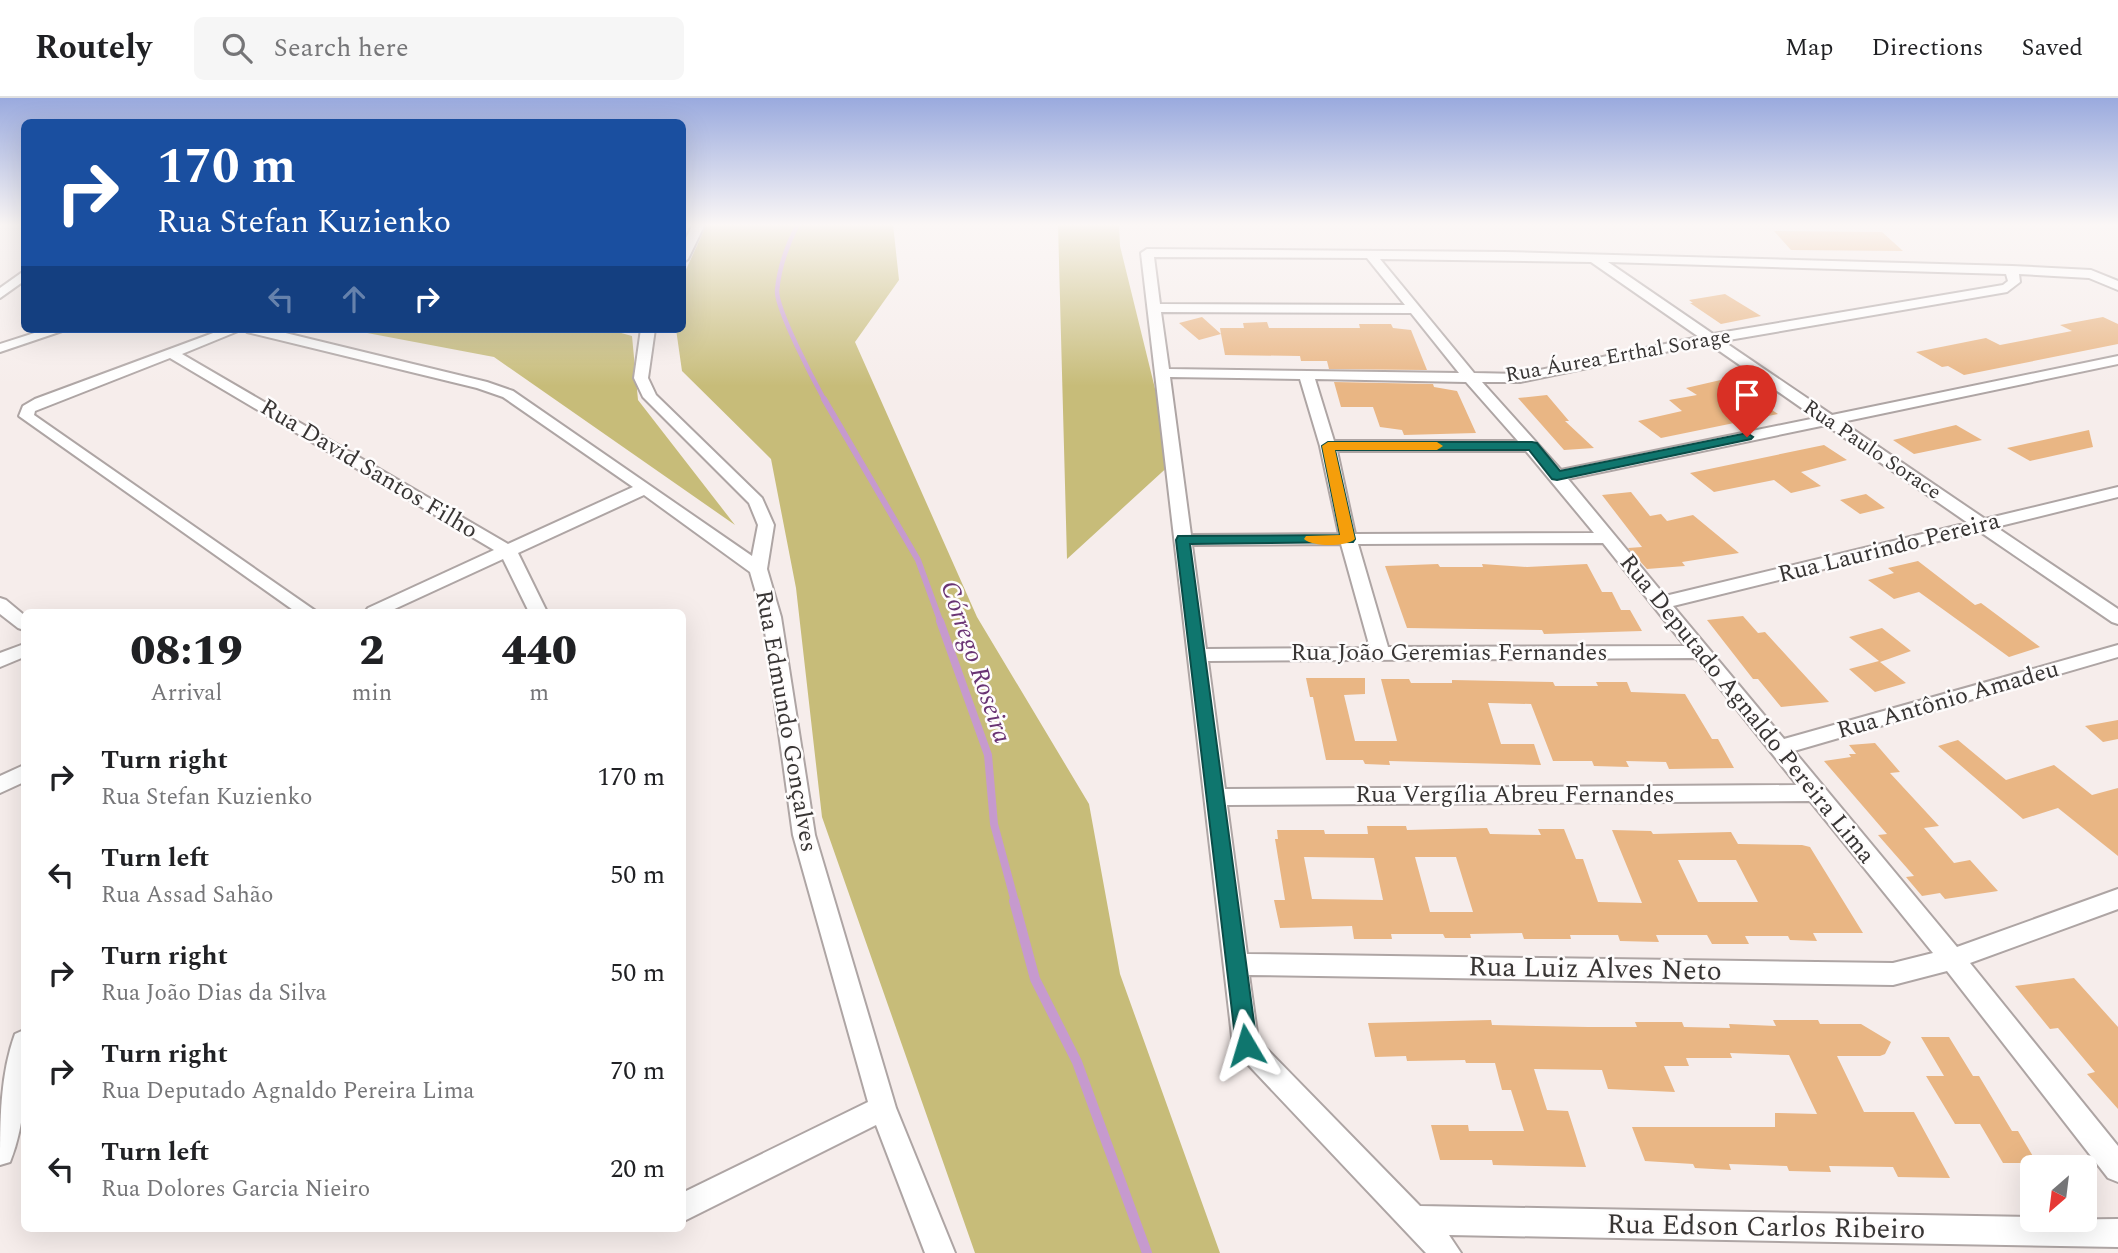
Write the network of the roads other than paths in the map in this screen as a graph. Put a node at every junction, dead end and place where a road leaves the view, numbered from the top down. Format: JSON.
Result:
{"nodes":[{"id":1,"x":20,"y":278,"type":"edge"},
{"id":2,"x":1150,"y":278,"type":"edge"},
{"id":3,"x":1390,"y":278,"type":"edge"},
{"id":4,"x":1621,"y":278,"type":"edge"},
{"id":5,"x":2013,"y":278,"type":"edge"},
{"id":6,"x":2100,"y":278,"type":"edge"},
{"id":7,"x":2118,"y":286,"type":"edge"},
{"id":8,"x":0,"y":294,"type":"edge"},
{"id":9,"x":1154,"y":308,"type":"junction"},
{"id":10,"x":1415,"y":309,"type":"junction"},
{"id":11,"x":48,"y":333,"type":"edge"},
{"id":12,"x":225,"y":333,"type":"edge"},
{"id":13,"x":268,"y":333,"type":"edge"},
{"id":14,"x":647,"y":333,"type":"edge"},
{"id":15,"x":1710,"y":339,"type":"junction"},
{"id":16,"x":0,"y":348,"type":"edge"},
{"id":17,"x":172,"y":352,"type":"junction"},
{"id":18,"x":2118,"y":360,"type":"edge"},
{"id":19,"x":1162,"y":373,"type":"junction"},
{"id":20,"x":1306,"y":374,"type":"junction"},
{"id":21,"x":1470,"y":377,"type":"junction"},
{"id":22,"x":1828,"y":420,"type":"junction"},
{"id":23,"x":1328,"y":446,"type":"junction"},
{"id":24,"x":1532,"y":446,"type":"junction"},
{"id":25,"x":1557,"y":476,"type":"junction"},
{"id":26,"x":645,"y":488,"type":"junction"},
{"id":27,"x":2118,"y":492,"type":"edge"},
{"id":28,"x":1982,"y":525,"type":"junction"},
{"id":29,"x":1607,"y":538,"type":"junction"},
{"id":30,"x":1348,"y":539,"type":"junction"},
{"id":31,"x":1183,"y":540,"type":"junction"},
{"id":32,"x":508,"y":551,"type":"junction"},
{"id":33,"x":758,"y":569,"type":"junction"},
{"id":34,"x":1661,"y":603,"type":"junction"},
{"id":35,"x":0,"y":604,"type":"edge"},
{"id":36,"x":304,"y":609,"type":"edge"},
{"id":37,"x":381,"y":609,"type":"edge"},
{"id":38,"x":537,"y":609,"type":"edge"},
{"id":39,"x":2118,"y":618,"type":"edge"},
{"id":40,"x":21,"y":622,"type":"edge"},
{"id":41,"x":21,"y":651,"type":"edge"},
{"id":42,"x":2118,"y":651,"type":"edge"},
{"id":43,"x":1700,"y":652,"type":"junction"},
{"id":44,"x":1381,"y":654,"type":"junction"},
{"id":45,"x":1198,"y":655,"type":"junction"},
{"id":46,"x":0,"y":660,"type":"edge"},
{"id":47,"x":1778,"y":748,"type":"junction"},
{"id":48,"x":21,"y":774,"type":"edge"},
{"id":49,"x":0,"y":785,"type":"edge"},
{"id":50,"x":1815,"y":793,"type":"junction"},
{"id":51,"x":1215,"y":797,"type":"junction"},
{"id":52,"x":2118,"y":899,"type":"edge"},
{"id":53,"x":1952,"y":959,"type":"junction"},
{"id":54,"x":1236,"y":964,"type":"junction"},
{"id":55,"x":21,"y":1056,"type":"edge"},
{"id":56,"x":883,"y":1108,"type":"junction"},
{"id":57,"x":0,"y":1152,"type":"edge"},
{"id":58,"x":2118,"y":1168,"type":"edge"},
{"id":59,"x":686,"y":1206,"type":"edge"},
{"id":60,"x":1414,"y":1220,"type":"junction"},
{"id":61,"x":2118,"y":1233,"type":"edge"},
{"id":62,"x":940,"y":1253,"type":"edge"},
{"id":63,"x":1446,"y":1253,"type":"edge"}],
"edges":[{"from":1,"to":8,"type":"street"},
{"from":2,"to":9,"type":"street"},
{"from":3,"to":10,"type":"street","name":"Rua Deputado Agnaldo Pereira Lima"},
{"from":4,"to":15,"type":"street","name":"Rua Paulo Sorace"},
{"from":5,"to":15,"type":"street","name":"Rua Áurea Erthal Sorage"},
{"from":6,"to":7,"type":"street"},
{"from":9,"to":10,"type":"street"},
{"from":9,"to":19,"type":"street"},
{"from":10,"to":21,"type":"street","name":"Rua Deputado Agnaldo Pereira Lima"},
{"from":11,"to":16,"type":"street"},
{"from":12,"to":17,"type":"street"},
{"from":13,"to":26,"type":"street","name":"Rua Edmundo Gonçalves"},
{"from":14,"to":33,"type":"street"},
{"from":15,"to":21,"type":"street","name":"Rua Áurea Erthal Sorage"},
{"from":15,"to":22,"type":"street","name":"Rua Paulo Sorace"},
{"from":17,"to":32,"type":"street","name":"Rua David Santos Filho"},
{"from":17,"to":36,"type":"street"},
{"from":18,"to":22,"type":"street"},
{"from":19,"to":20,"type":"street","name":"Rua Áurea Erthal Sorage"},
{"from":19,"to":31,"type":"street"},
{"from":20,"to":21,"type":"street","name":"Rua Áurea Erthal Sorage"},
{"from":20,"to":23,"type":"street"},
{"from":21,"to":24,"type":"street","name":"Rua Deputado Agnaldo Pereira Lima"},
{"from":22,"to":25,"type":"street"},
{"from":22,"to":28,"type":"street","name":"Rua Paulo Sorace"},
{"from":23,"to":24,"type":"street"},
{"from":23,"to":30,"type":"street"},
{"from":24,"to":25,"type":"street","name":"Rua Deputado Agnaldo Pereira Lima"},
{"from":25,"to":29,"type":"street","name":"Rua Deputado Agnaldo Pereira Lima"},
{"from":26,"to":32,"type":"street"},
{"from":26,"to":33,"type":"street","name":"Rua Edmundo Gonçalves"},
{"from":27,"to":28,"type":"street","name":"Rua Laurindo Pereira"},
{"from":28,"to":34,"type":"street","name":"Rua Laurindo Pereira"},
{"from":28,"to":39,"type":"street","name":"Rua Paulo Sorace"},
{"from":29,"to":30,"type":"street"},
{"from":29,"to":34,"type":"street","name":"Rua Deputado Agnaldo Pereira Lima"},
{"from":30,"to":31,"type":"street"},
{"from":30,"to":44,"type":"street"},
{"from":31,"to":45,"type":"street"},
{"from":32,"to":37,"type":"street"},
{"from":32,"to":38,"type":"street"},
{"from":33,"to":56,"type":"street","name":"Rua Edmundo Gonçalves"},
{"from":34,"to":43,"type":"street","name":"Rua Deputado Agnaldo Pereira Lima"},
{"from":35,"to":40,"type":"street"},
{"from":41,"to":46,"type":"street"},
{"from":42,"to":47,"type":"street","name":"Rua Antônio Amadeu"},
{"from":43,"to":44,"type":"street","name":"Rua João Geremias Fernandes"},
{"from":43,"to":47,"type":"street","name":"Rua Deputado Agnaldo Pereira Lima"},
{"from":44,"to":45,"type":"street","name":"Rua João Geremias Fernandes"},
{"from":45,"to":51,"type":"street"},
{"from":47,"to":50,"type":"street","name":"Rua Deputado Agnaldo Pereira Lima"},
{"from":48,"to":49,"type":"street"},
{"from":50,"to":51,"type":"street","name":"Rua Vergília Abreu Fernandes"},
{"from":50,"to":53,"type":"street","name":"Rua Deputado Agnaldo Pereira Lima"},
{"from":51,"to":54,"type":"street"},
{"from":52,"to":53,"type":"street","name":"Rua Luiz Alves Neto"},
{"from":53,"to":54,"type":"street","name":"Rua Luiz Alves Neto"},
{"from":53,"to":58,"type":"street","name":"Rua Deputado Agnaldo Pereira Lima"},
{"from":54,"to":60,"type":"street"},
{"from":55,"to":57,"type":"street"},
{"from":56,"to":59,"type":"street"},
{"from":56,"to":62,"type":"street","name":"Rua Edmundo Gonçalves"},
{"from":60,"to":61,"type":"street","name":"Rua Edson Carlos Ribeiro"},
{"from":60,"to":63,"type":"street"}]}
